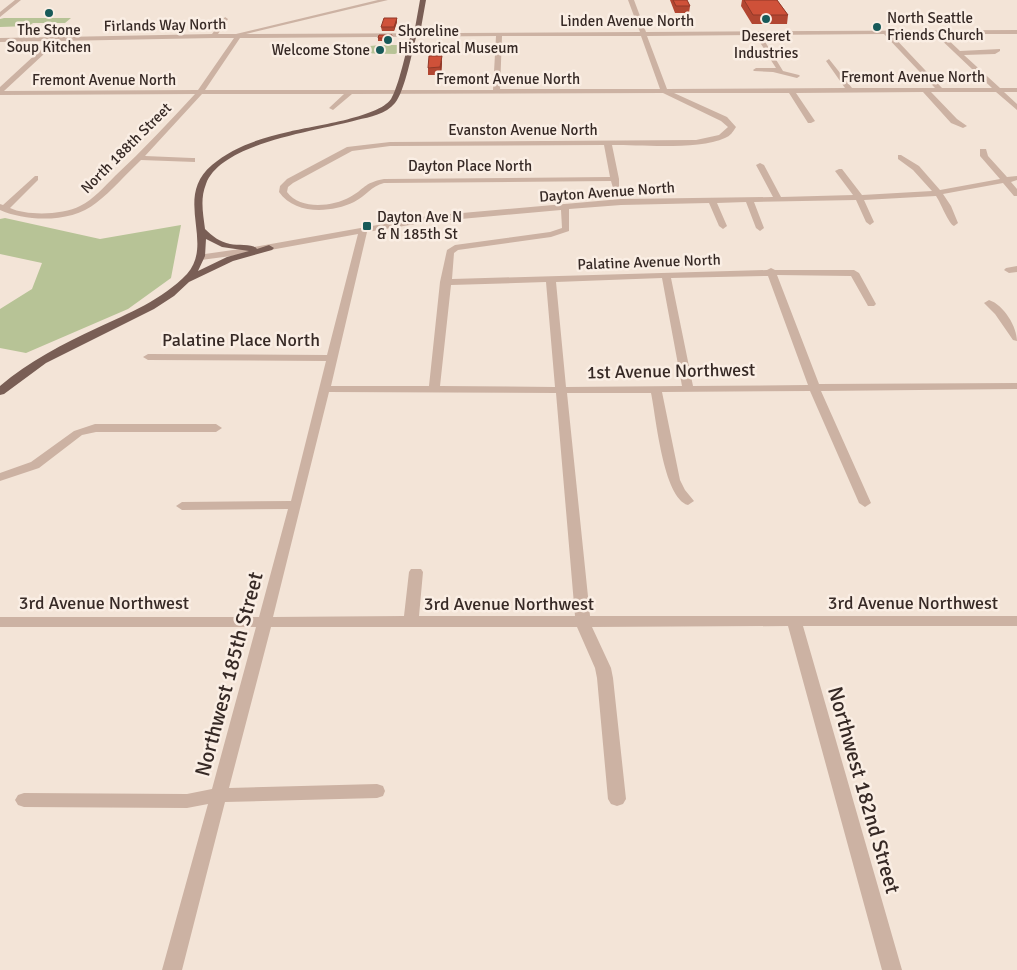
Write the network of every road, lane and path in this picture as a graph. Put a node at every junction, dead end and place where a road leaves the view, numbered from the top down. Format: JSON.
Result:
{"nodes":[{"id":1,"x":18,"y":0,"type":"edge"},
{"id":2,"x":385,"y":0,"type":"edge"},
{"id":3,"x":416,"y":0,"type":"edge"},
{"id":4,"x":423,"y":0,"type":"edge"},
{"id":5,"x":630,"y":0,"type":"edge"},
{"id":6,"x":0,"y":15,"type":"edge"},
{"id":7,"x":225,"y":19,"type":"dead end"},
{"id":8,"x":58,"y":28,"type":"dead end"},
{"id":9,"x":936,"y":32,"type":"junction"},
{"id":10,"x":1017,"y":32,"type":"edge"},
{"id":11,"x":757,"y":33,"type":"junction"},
{"id":12,"x":886,"y":33,"type":"junction"},
{"id":13,"x":414,"y":34,"type":"junction"},
{"id":14,"x":499,"y":34,"type":"junction"},
{"id":15,"x":642,"y":34,"type":"junction"},
{"id":16,"x":214,"y":36,"type":"junction"},
{"id":17,"x":237,"y":36,"type":"junction"},
{"id":18,"x":58,"y":39,"type":"junction"},
{"id":19,"x":0,"y":40,"type":"edge"},
{"id":20,"x":998,"y":50,"type":"dead end"},
{"id":21,"x":743,"y":52,"type":"dead end"},
{"id":22,"x":768,"y":52,"type":"junction"},
{"id":23,"x":958,"y":52,"type":"junction"},
{"id":24,"x":829,"y":62,"type":"dead end"},
{"id":25,"x":756,"y":70,"type":"dead end"},
{"id":26,"x":777,"y":70,"type":"junction"},
{"id":27,"x":797,"y":76,"type":"dead end"},
{"id":28,"x":925,"y":90,"type":"junction"},
{"id":29,"x":940,"y":90,"type":"junction"},
{"id":30,"x":998,"y":90,"type":"junction"},
{"id":31,"x":1017,"y":90,"type":"edge"},
{"id":32,"x":664,"y":91,"type":"junction"},
{"id":33,"x":791,"y":91,"type":"junction"},
{"id":34,"x":850,"y":91,"type":"junction"},
{"id":35,"x":0,"y":92,"type":"edge"},
{"id":36,"x":496,"y":92,"type":"junction"},
{"id":37,"x":349,"y":93,"type":"junction"},
{"id":38,"x":397,"y":93,"type":"junction"},
{"id":39,"x":199,"y":94,"type":"junction"},
{"id":40,"x":333,"y":108,"type":"dead end"},
{"id":41,"x":1017,"y":108,"type":"edge"},
{"id":42,"x":811,"y":121,"type":"dead end"},
{"id":43,"x":963,"y":126,"type":"dead end"},
{"id":44,"x":608,"y":144,"type":"junction"},
{"id":45,"x":350,"y":149,"type":"joint"},
{"id":46,"x":983,"y":151,"type":"dead end"},
{"id":47,"x":901,"y":157,"type":"dead end"},
{"id":48,"x":139,"y":158,"type":"junction"},
{"id":49,"x":192,"y":160,"type":"dead end"},
{"id":50,"x":760,"y":165,"type":"dead end"},
{"id":51,"x":839,"y":171,"type":"dead end"},
{"id":52,"x":35,"y":178,"type":"dead end"},
{"id":53,"x":1017,"y":178,"type":"edge"},
{"id":54,"x":1006,"y":181,"type":"junction"},
{"id":55,"x":937,"y":193,"type":"junction"},
{"id":56,"x":1017,"y":194,"type":"edge"},
{"id":57,"x":859,"y":198,"type":"junction"},
{"id":58,"x":778,"y":199,"type":"junction"},
{"id":59,"x":712,"y":200,"type":"junction"},
{"id":60,"x":749,"y":200,"type":"junction"},
{"id":61,"x":4,"y":207,"type":"edge"},
{"id":62,"x":565,"y":208,"type":"junction"},
{"id":63,"x":870,"y":222,"type":"dead end"},
{"id":64,"x":954,"y":223,"type":"dead end"},
{"id":65,"x":723,"y":226,"type":"dead end"},
{"id":66,"x":760,"y":228,"type":"dead end"},
{"id":67,"x":201,"y":230,"type":"junction"},
{"id":68,"x":363,"y":231,"type":"junction"},
{"id":69,"x":269,"y":248,"type":"junction"},
{"id":70,"x":201,"y":257,"type":"junction"},
{"id":71,"x":771,"y":271,"type":"junction"},
{"id":72,"x":666,"y":276,"type":"junction"},
{"id":73,"x":551,"y":281,"type":"junction"},
{"id":74,"x":445,"y":282,"type":"junction"},
{"id":75,"x":184,"y":283,"type":"junction"},
{"id":76,"x":989,"y":303,"type":"dead end"},
{"id":77,"x":871,"y":304,"type":"dead end"},
{"id":78,"x":1017,"y":338,"type":"edge"},
{"id":79,"x":148,"y":357,"type":"dead end"},
{"id":80,"x":333,"y":358,"type":"junction"},
{"id":81,"x":5,"y":382,"type":"edge"},
{"id":82,"x":1017,"y":386,"type":"edge"},
{"id":83,"x":814,"y":387,"type":"junction"},
{"id":84,"x":326,"y":389,"type":"junction"},
{"id":85,"x":434,"y":389,"type":"junction"},
{"id":86,"x":656,"y":389,"type":"junction"},
{"id":87,"x":688,"y":389,"type":"junction"},
{"id":88,"x":560,"y":390,"type":"junction"},
{"id":89,"x":0,"y":392,"type":"edge"},
{"id":90,"x":216,"y":428,"type":"dead end"},
{"id":91,"x":0,"y":477,"type":"edge"},
{"id":92,"x":688,"y":501,"type":"dead end"},
{"id":93,"x":866,"y":504,"type":"dead end"},
{"id":94,"x":296,"y":505,"type":"junction"},
{"id":95,"x":182,"y":506,"type":"dead end"},
{"id":96,"x":416,"y":572,"type":"dead end"},
{"id":97,"x":1017,"y":621,"type":"edge"},
{"id":98,"x":0,"y":622,"type":"edge"},
{"id":99,"x":263,"y":622,"type":"junction"},
{"id":100,"x":411,"y":622,"type":"junction"},
{"id":101,"x":794,"y":622,"type":"junction"},
{"id":102,"x":583,"y":623,"type":"junction"},
{"id":103,"x":377,"y":791,"type":"dead end"},
{"id":104,"x":220,"y":795,"type":"junction"},
{"id":105,"x":616,"y":799,"type":"dead end"},
{"id":106,"x":24,"y":800,"type":"dead end"},
{"id":107,"x":172,"y":970,"type":"edge"},
{"id":108,"x":892,"y":970,"type":"edge"}],
"edges":[{"from":1,"to":6,"type":"street"},
{"from":2,"to":17,"type":"street","name":"Firlands Way North"},
{"from":3,"to":13,"type":"main road"},
{"from":4,"to":13,"type":"main road"},
{"from":5,"to":15,"type":"street"},
{"from":7,"to":16,"type":"street"},
{"from":8,"to":18,"type":"street"},
{"from":9,"to":10,"type":"street","name":"Linden Avenue North"},
{"from":9,"to":12,"type":"street","name":"Linden Avenue North"},
{"from":9,"to":23,"type":"street"},
{"from":11,"to":12,"type":"street","name":"Linden Avenue North"},
{"from":11,"to":15,"type":"street","name":"Linden Avenue North"},
{"from":11,"to":22,"type":"street"},
{"from":12,"to":29,"type":"street"},
{"from":13,"to":14,"type":"street","name":"Linden Avenue North"},
{"from":13,"to":17,"type":"street","name":"Linden Avenue North"},
{"from":13,"to":38,"type":"main road"},
{"from":14,"to":15,"type":"street","name":"Linden Avenue North"},
{"from":14,"to":36,"type":"street"},
{"from":15,"to":32,"type":"street"},
{"from":16,"to":17,"type":"street","name":"Firlands Way North"},
{"from":16,"to":18,"type":"street","name":"Firlands Way North"},
{"from":17,"to":39,"type":"street","name":"North 188th Street"},
{"from":18,"to":19,"type":"street","name":"Firlands Way North"},
{"from":18,"to":35,"type":"street"},
{"from":20,"to":23,"type":"street"},
{"from":21,"to":22,"type":"street"},
{"from":22,"to":26,"type":"street"},
{"from":23,"to":30,"type":"street"},
{"from":24,"to":34,"type":"street"},
{"from":25,"to":26,"type":"street"},
{"from":26,"to":27,"type":"street"},
{"from":28,"to":29,"type":"street","name":"Fremont Avenue North"},
{"from":28,"to":34,"type":"street","name":"Fremont Avenue North"},
{"from":28,"to":43,"type":"street"},
{"from":29,"to":30,"type":"street","name":"Fremont Avenue North"},
{"from":30,"to":31,"type":"street","name":"Fremont Avenue North"},
{"from":30,"to":41,"type":"street"},
{"from":32,"to":33,"type":"street","name":"Fremont Avenue North"},
{"from":32,"to":36,"type":"street","name":"Fremont Avenue North"},
{"from":32,"to":44,"type":"street","name":"Evanston Avenue North"},
{"from":33,"to":34,"type":"street","name":"Fremont Avenue North"},
{"from":33,"to":42,"type":"street"},
{"from":35,"to":39,"type":"street","name":"Fremont Avenue North"},
{"from":36,"to":38,"type":"street","name":"Fremont Avenue North"},
{"from":37,"to":38,"type":"street","name":"Fremont Avenue North"},
{"from":37,"to":39,"type":"street","name":"Fremont Avenue North"},
{"from":37,"to":40,"type":"street"},
{"from":38,"to":67,"type":"main road"},
{"from":39,"to":48,"type":"street","name":"North 188th Street"},
{"from":44,"to":45,"type":"street","name":"Evanston Avenue North"},
{"from":44,"to":45,"type":"street","name":"Dayton Place North"},
{"from":46,"to":54,"type":"street"},
{"from":47,"to":55,"type":"street"},
{"from":48,"to":49,"type":"street"},
{"from":48,"to":61,"type":"street","name":"North 188th Street"},
{"from":50,"to":58,"type":"street"},
{"from":51,"to":57,"type":"street"},
{"from":52,"to":61,"type":"street"},
{"from":53,"to":54,"type":"street","name":"Dayton Avenue North"},
{"from":54,"to":55,"type":"street","name":"Dayton Avenue North"},
{"from":54,"to":56,"type":"street"},
{"from":55,"to":57,"type":"street","name":"Dayton Avenue North"},
{"from":55,"to":64,"type":"street"},
{"from":57,"to":58,"type":"street","name":"Dayton Avenue North"},
{"from":57,"to":63,"type":"street"},
{"from":58,"to":60,"type":"street","name":"Dayton Avenue North"},
{"from":59,"to":60,"type":"street","name":"Dayton Avenue North"},
{"from":59,"to":62,"type":"street","name":"Dayton Avenue North"},
{"from":59,"to":65,"type":"street"},
{"from":60,"to":66,"type":"street"},
{"from":62,"to":68,"type":"street","name":"Dayton Avenue North"},
{"from":62,"to":74,"type":"street"},
{"from":67,"to":69,"type":"main road"},
{"from":67,"to":70,"type":"main road"},
{"from":68,"to":69,"type":"street","name":"Dayton Avenue North"},
{"from":68,"to":80,"type":"street","name":"Northwest 185th Street"},
{"from":69,"to":70,"type":"street","name":"Dayton Avenue North"},
{"from":69,"to":75,"type":"main road"},
{"from":70,"to":75,"type":"main road"},
{"from":71,"to":72,"type":"street","name":"Palatine Avenue North"},
{"from":71,"to":77,"type":"street","name":"Palatine Avenue North"},
{"from":71,"to":83,"type":"street"},
{"from":72,"to":73,"type":"street","name":"Palatine Avenue North"},
{"from":72,"to":87,"type":"street"},
{"from":73,"to":74,"type":"street","name":"Palatine Avenue North"},
{"from":73,"to":88,"type":"street"},
{"from":74,"to":85,"type":"street"},
{"from":75,"to":81,"type":"main road"},
{"from":76,"to":78,"type":"street"},
{"from":79,"to":80,"type":"street","name":"Palatine Place North"},
{"from":80,"to":84,"type":"street","name":"Northwest 185th Street"},
{"from":81,"to":89,"type":"main road"},
{"from":82,"to":83,"type":"street","name":"1st Avenue Northwest"},
{"from":83,"to":87,"type":"street","name":"1st Avenue Northwest"},
{"from":83,"to":93,"type":"street"},
{"from":84,"to":85,"type":"street","name":"1st Avenue Northwest"},
{"from":84,"to":94,"type":"street","name":"Northwest 185th Street"},
{"from":85,"to":88,"type":"street","name":"1st Avenue Northwest"},
{"from":86,"to":87,"type":"street","name":"1st Avenue Northwest"},
{"from":86,"to":88,"type":"street","name":"1st Avenue Northwest"},
{"from":86,"to":92,"type":"street"},
{"from":88,"to":102,"type":"street"},
{"from":90,"to":91,"type":"street"},
{"from":94,"to":95,"type":"street"},
{"from":94,"to":99,"type":"street","name":"Northwest 185th Street"},
{"from":96,"to":100,"type":"street"},
{"from":97,"to":101,"type":"street","name":"3rd Avenue Northwest"},
{"from":98,"to":99,"type":"street","name":"3rd Avenue Northwest"},
{"from":99,"to":100,"type":"street","name":"3rd Avenue Northwest"},
{"from":99,"to":104,"type":"street","name":"Northwest 185th Street"},
{"from":100,"to":102,"type":"street","name":"3rd Avenue Northwest"},
{"from":101,"to":102,"type":"street","name":"3rd Avenue Northwest"},
{"from":101,"to":108,"type":"street","name":"Northwest 182nd Street"},
{"from":102,"to":105,"type":"street"},
{"from":103,"to":104,"type":"street"},
{"from":104,"to":106,"type":"street"},
{"from":104,"to":107,"type":"street","name":"Northwest 185th Street"}]}
